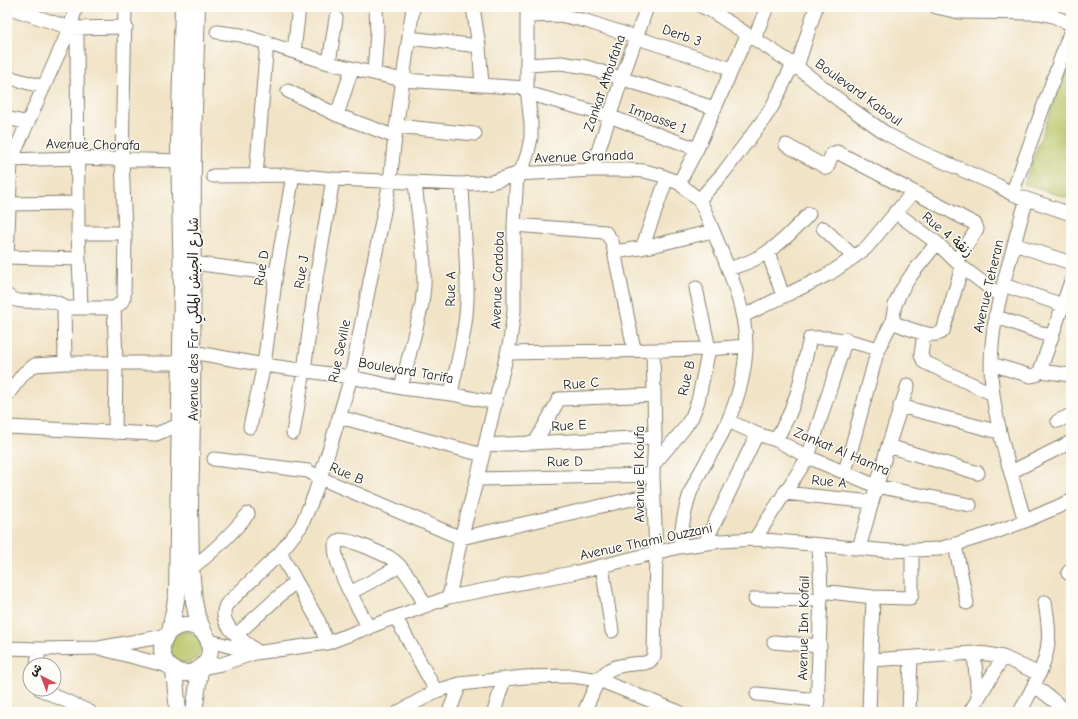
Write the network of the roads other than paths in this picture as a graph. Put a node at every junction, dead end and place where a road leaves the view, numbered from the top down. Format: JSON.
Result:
{"nodes":[{"id":1,"x":8,"y":7,"type":"edge"},
{"id":2,"x":76,"y":7,"type":"edge"},
{"id":3,"x":125,"y":7,"type":"edge"},
{"id":4,"x":183,"y":7,"type":"edge"},
{"id":5,"x":197,"y":7,"type":"edge"},
{"id":6,"x":299,"y":7,"type":"edge"},
{"id":7,"x":376,"y":7,"type":"edge"},
{"id":8,"x":413,"y":7,"type":"edge"},
{"id":9,"x":473,"y":7,"type":"edge"},
{"id":10,"x":647,"y":7,"type":"edge"},
{"id":11,"x":767,"y":7,"type":"edge"},
{"id":12,"x":816,"y":7,"type":"edge"},
{"id":13,"x":936,"y":7,"type":"edge"},
{"id":14,"x":708,"y":8,"type":"edge"},
{"id":15,"x":527,"y":11,"type":"edge"},
{"id":16,"x":7,"y":16,"type":"edge"},
{"id":17,"x":336,"y":18,"type":"dead end"},
{"id":18,"x":1071,"y":24,"type":"edge"},
{"id":19,"x":126,"y":27,"type":"junction"},
{"id":20,"x":74,"y":28,"type":"junction"},
{"id":21,"x":1071,"y":30,"type":"edge"},
{"id":22,"x":217,"y":32,"type":"dead end"},
{"id":23,"x":636,"y":37,"type":"junction"},
{"id":24,"x":751,"y":37,"type":"junction"},
{"id":25,"x":409,"y":38,"type":"junction"},
{"id":26,"x":267,"y":42,"type":"junction"},
{"id":27,"x":479,"y":46,"type":"junction"},
{"id":28,"x":294,"y":52,"type":"junction"},
{"id":29,"x":329,"y":63,"type":"junction"},
{"id":30,"x":527,"y":65,"type":"junction"},
{"id":31,"x":795,"y":66,"type":"junction"},
{"id":32,"x":352,"y":69,"type":"junction"},
{"id":33,"x":732,"y":69,"type":"junction"},
{"id":34,"x":374,"y":73,"type":"junction"},
{"id":35,"x":7,"y":77,"type":"edge"},
{"id":36,"x":622,"y":78,"type":"junction"},
{"id":37,"x":403,"y":80,"type":"junction"},
{"id":38,"x":482,"y":85,"type":"junction"},
{"id":39,"x":44,"y":87,"type":"junction"},
{"id":40,"x":527,"y":90,"type":"junction"},
{"id":41,"x":288,"y":91,"type":"dead end"},
{"id":42,"x":714,"y":108,"type":"junction"},
{"id":43,"x":337,"y":115,"type":"junction"},
{"id":44,"x":609,"y":116,"type":"junction"},
{"id":45,"x":7,"y":118,"type":"edge"},
{"id":46,"x":28,"y":123,"type":"junction"},
{"id":47,"x":396,"y":131,"type":"junction"},
{"id":48,"x":475,"y":134,"type":"dead end"},
{"id":49,"x":786,"y":145,"type":"dead end"},
{"id":50,"x":697,"y":149,"type":"junction"},
{"id":51,"x":78,"y":158,"type":"junction"},
{"id":52,"x":9,"y":160,"type":"edge"},
{"id":53,"x":122,"y":160,"type":"junction"},
{"id":54,"x":179,"y":161,"type":"junction"},
{"id":55,"x":592,"y":170,"type":"junction"},
{"id":56,"x":518,"y":174,"type":"junction"},
{"id":57,"x":293,"y":175,"type":"junction"},
{"id":58,"x":213,"y":176,"type":"dead end"},
{"id":59,"x":256,"y":176,"type":"junction"},
{"id":60,"x":667,"y":178,"type":"junction"},
{"id":61,"x":333,"y":179,"type":"junction"},
{"id":62,"x":390,"y":181,"type":"junction"},
{"id":63,"x":415,"y":183,"type":"junction"},
{"id":64,"x":679,"y":183,"type":"junction"},
{"id":65,"x":462,"y":184,"type":"junction"},
{"id":66,"x":913,"y":192,"type":"junction"},
{"id":67,"x":1012,"y":194,"type":"junction"},
{"id":68,"x":699,"y":200,"type":"junction"},
{"id":69,"x":1027,"y":200,"type":"junction"},
{"id":70,"x":78,"y":203,"type":"junction"},
{"id":71,"x":8,"y":204,"type":"junction"},
{"id":72,"x":895,"y":212,"type":"junction"},
{"id":73,"x":809,"y":214,"type":"dead end"},
{"id":74,"x":1071,"y":214,"type":"edge"},
{"id":75,"x":514,"y":225,"type":"junction"},
{"id":76,"x":824,"y":228,"type":"dead end"},
{"id":77,"x":712,"y":231,"type":"junction"},
{"id":78,"x":78,"y":233,"type":"junction"},
{"id":79,"x":125,"y":233,"type":"junction"},
{"id":80,"x":8,"y":240,"type":"edge"},
{"id":81,"x":937,"y":243,"type":"junction"},
{"id":82,"x":1014,"y":244,"type":"junction"},
{"id":83,"x":614,"y":246,"type":"junction"},
{"id":84,"x":642,"y":248,"type":"junction"},
{"id":85,"x":768,"y":252,"type":"junction"},
{"id":86,"x":7,"y":257,"type":"edge"},
{"id":87,"x":854,"y":257,"type":"junction"},
{"id":88,"x":79,"y":259,"type":"junction"},
{"id":89,"x":193,"y":262,"type":"junction"},
{"id":90,"x":1071,"y":263,"type":"edge"},
{"id":91,"x":959,"y":264,"type":"junction"},
{"id":92,"x":728,"y":269,"type":"junction"},
{"id":93,"x":276,"y":274,"type":"junction"},
{"id":94,"x":1071,"y":281,"type":"edge"},
{"id":95,"x":696,"y":288,"type":"dead end"},
{"id":96,"x":1001,"y":290,"type":"junction"},
{"id":97,"x":7,"y":295,"type":"edge"},
{"id":98,"x":783,"y":296,"type":"junction"},
{"id":99,"x":1066,"y":301,"type":"edge"},
{"id":100,"x":81,"y":307,"type":"junction"},
{"id":101,"x":65,"y":308,"type":"junction"},
{"id":102,"x":114,"y":308,"type":"junction"},
{"id":103,"x":743,"y":316,"type":"junction"},
{"id":104,"x":995,"y":316,"type":"junction"},
{"id":105,"x":892,"y":322,"type":"junction"},
{"id":106,"x":924,"y":333,"type":"junction"},
{"id":107,"x":1052,"y":337,"type":"junction"},
{"id":108,"x":846,"y":339,"type":"junction"},
{"id":109,"x":746,"y":346,"type":"junction"},
{"id":110,"x":634,"y":349,"type":"junction"},
{"id":111,"x":709,"y":349,"type":"junction"},
{"id":112,"x":878,"y":349,"type":"junction"},
{"id":113,"x":652,"y":350,"type":"junction"},
{"id":114,"x":192,"y":352,"type":"junction"},
{"id":115,"x":508,"y":353,"type":"junction"},
{"id":116,"x":65,"y":363,"type":"junction"},
{"id":117,"x":116,"y":363,"type":"junction"},
{"id":118,"x":180,"y":363,"type":"junction"},
{"id":119,"x":991,"y":364,"type":"junction"},
{"id":120,"x":264,"y":365,"type":"junction"},
{"id":121,"x":304,"y":371,"type":"junction"},
{"id":122,"x":1035,"y":374,"type":"junction"},
{"id":123,"x":1071,"y":375,"type":"edge"},
{"id":124,"x":351,"y":377,"type":"junction"},
{"id":125,"x":908,"y":385,"type":"dead end"},
{"id":126,"x":401,"y":388,"type":"junction"},
{"id":127,"x":451,"y":394,"type":"junction"},
{"id":128,"x":993,"y":394,"type":"junction"},
{"id":129,"x":7,"y":395,"type":"edge"},
{"id":130,"x":654,"y":395,"type":"junction"},
{"id":131,"x":496,"y":403,"type":"junction"},
{"id":132,"x":900,"y":406,"type":"junction"},
{"id":133,"x":1071,"y":415,"type":"edge"},
{"id":134,"x":339,"y":417,"type":"junction"},
{"id":135,"x":728,"y":421,"type":"junction"},
{"id":136,"x":1058,"y":421,"type":"dead end"},
{"id":137,"x":179,"y":425,"type":"junction"},
{"id":138,"x":7,"y":427,"type":"edge"},
{"id":139,"x":250,"y":427,"type":"dead end"},
{"id":140,"x":1000,"y":432,"type":"junction"},
{"id":141,"x":115,"y":433,"type":"junction"},
{"id":142,"x":293,"y":433,"type":"dead end"},
{"id":143,"x":156,"y":434,"type":"junction"},
{"id":144,"x":757,"y":434,"type":"junction"},
{"id":145,"x":655,"y":436,"type":"junction"},
{"id":146,"x":776,"y":440,"type":"junction"},
{"id":147,"x":1071,"y":442,"type":"edge"},
{"id":148,"x":535,"y":443,"type":"junction"},
{"id":149,"x":180,"y":446,"type":"junction"},
{"id":150,"x":888,"y":446,"type":"junction"},
{"id":151,"x":484,"y":450,"type":"junction"},
{"id":152,"x":808,"y":457,"type":"junction"},
{"id":153,"x":214,"y":460,"type":"dead end"},
{"id":154,"x":653,"y":469,"type":"junction"},
{"id":155,"x":845,"y":472,"type":"junction"},
{"id":156,"x":1011,"y":472,"type":"junction"},
{"id":157,"x":978,"y":473,"type":"dead end"},
{"id":158,"x":320,"y":478,"type":"junction"},
{"id":159,"x":477,"y":479,"type":"junction"},
{"id":160,"x":876,"y":486,"type":"junction"},
{"id":161,"x":784,"y":493,"type":"junction"},
{"id":162,"x":654,"y":494,"type":"junction"},
{"id":163,"x":872,"y":502,"type":"junction"},
{"id":164,"x":1069,"y":504,"type":"edge"},
{"id":165,"x":970,"y":505,"type":"dead end"},
{"id":166,"x":248,"y":514,"type":"dead end"},
{"id":167,"x":1025,"y":522,"type":"junction"},
{"id":168,"x":461,"y":538,"type":"junction"},
{"id":169,"x":755,"y":539,"type":"junction"},
{"id":170,"x":705,"y":543,"type":"junction"},
{"id":171,"x":955,"y":544,"type":"junction"},
{"id":172,"x":819,"y":545,"type":"junction"},
{"id":173,"x":679,"y":547,"type":"junction"},
{"id":174,"x":859,"y":548,"type":"junction"},
{"id":175,"x":912,"y":550,"type":"junction"},
{"id":176,"x":280,"y":553,"type":"junction"},
{"id":177,"x":656,"y":553,"type":"junction"},
{"id":178,"x":400,"y":566,"type":"junction"},
{"id":179,"x":602,"y":566,"type":"junction"},
{"id":180,"x":191,"y":568,"type":"junction"},
{"id":181,"x":296,"y":581,"type":"junction"},
{"id":182,"x":350,"y":593,"type":"junction"},
{"id":183,"x":821,"y":596,"type":"junction"},
{"id":184,"x":449,"y":597,"type":"junction"},
{"id":185,"x":873,"y":597,"type":"junction"},
{"id":186,"x":755,"y":599,"type":"dead end"},
{"id":187,"x":1045,"y":602,"type":"dead end"},
{"id":188,"x":967,"y":603,"type":"dead end"},
{"id":189,"x":425,"y":606,"type":"junction"},
{"id":190,"x":396,"y":618,"type":"junction"},
{"id":191,"x":369,"y":628,"type":"junction"},
{"id":192,"x":612,"y":631,"type":"dead end"},
{"id":193,"x":168,"y":633,"type":"junction"},
{"id":194,"x":236,"y":635,"type":"junction"},
{"id":195,"x":206,"y":636,"type":"junction"},
{"id":196,"x":774,"y":642,"type":"dead end"},
{"id":197,"x":327,"y":643,"type":"junction"},
{"id":198,"x":820,"y":646,"type":"junction"},
{"id":199,"x":7,"y":648,"type":"edge"},
{"id":200,"x":99,"y":648,"type":"junction"},
{"id":201,"x":38,"y":649,"type":"junction"},
{"id":202,"x":256,"y":653,"type":"junction"},
{"id":203,"x":974,"y":653,"type":"junction"},
{"id":204,"x":38,"y":657,"type":"edge"},
{"id":205,"x":1003,"y":657,"type":"junction"},
{"id":206,"x":911,"y":658,"type":"junction"},
{"id":207,"x":872,"y":660,"type":"junction"},
{"id":208,"x":171,"y":668,"type":"junction"},
{"id":209,"x":201,"y":669,"type":"junction"},
{"id":210,"x":504,"y":679,"type":"junction"},
{"id":211,"x":1036,"y":679,"type":"junction"},
{"id":212,"x":599,"y":680,"type":"junction"},
{"id":213,"x":460,"y":684,"type":"junction"},
{"id":214,"x":436,"y":691,"type":"junction"},
{"id":215,"x":757,"y":694,"type":"dead end"},
{"id":216,"x":57,"y":697,"type":"edge"},
{"id":217,"x":978,"y":697,"type":"junction"},
{"id":218,"x":818,"y":706,"type":"edge"},
{"id":219,"x":90,"y":712,"type":"edge"},
{"id":220,"x":178,"y":712,"type":"edge"},
{"id":221,"x":194,"y":712,"type":"edge"},
{"id":222,"x":399,"y":712,"type":"edge"},
{"id":223,"x":449,"y":712,"type":"edge"},
{"id":224,"x":494,"y":712,"type":"edge"},
{"id":225,"x":584,"y":712,"type":"edge"},
{"id":226,"x":679,"y":712,"type":"edge"},
{"id":227,"x":869,"y":712,"type":"edge"},
{"id":228,"x":909,"y":712,"type":"edge"},
{"id":229,"x":970,"y":712,"type":"edge"},
{"id":230,"x":1020,"y":712,"type":"edge"},
{"id":231,"x":1068,"y":712,"type":"edge"}],
"edges":[{"from":1,"to":16,"type":"street"},
{"from":1,"to":20,"type":"street"},
{"from":2,"to":20,"type":"street"},
{"from":3,"to":19,"type":"street"},
{"from":4,"to":54,"type":"main road","name":"Avenue des Far شارع الجيش الملكي"},
{"from":5,"to":89,"type":"main road","name":"Avenue des Far شارع الجيش الملكي"},
{"from":6,"to":28,"type":"street"},
{"from":7,"to":34,"type":"street"},
{"from":8,"to":25,"type":"street","name":"Rue Seville"},
{"from":9,"to":27,"type":"street"},
{"from":10,"to":23,"type":"street","name":"Zankat Attoufaha"},
{"from":11,"to":24,"type":"street"},
{"from":12,"to":31,"type":"street"},
{"from":13,"to":18,"type":"street"},
{"from":14,"to":24,"type":"street","name":"Boulevard Kaboul"},
{"from":15,"to":23,"type":"street","name":"Derb 3"},
{"from":15,"to":30,"type":"street","name":"Avenue Cordoba"},
{"from":17,"to":29,"type":"street"},
{"from":19,"to":20,"type":"street"},
{"from":19,"to":53,"type":"street"},
{"from":20,"to":39,"type":"street"},
{"from":20,"to":51,"type":"street"},
{"from":21,"to":67,"type":"street"},
{"from":22,"to":26,"type":"street","name":"Impasse 1"},
{"from":23,"to":33,"type":"street","name":"Derb 3"},
{"from":23,"to":36,"type":"street","name":"Zankat Attoufaha"},
{"from":24,"to":31,"type":"street","name":"Boulevard Kaboul"},
{"from":24,"to":33,"type":"street"},
{"from":25,"to":27,"type":"street"},
{"from":25,"to":37,"type":"street","name":"Rue Seville"},
{"from":26,"to":28,"type":"street","name":"Impasse 1"},
{"from":26,"to":59,"type":"street"},
{"from":27,"to":38,"type":"street"},
{"from":28,"to":29,"type":"street","name":"Impasse 1"},
{"from":29,"to":32,"type":"street","name":"Impasse 1"},
{"from":30,"to":36,"type":"street"},
{"from":30,"to":40,"type":"street","name":"Avenue Cordoba"},
{"from":31,"to":67,"type":"street","name":"Boulevard Kaboul"},
{"from":31,"to":68,"type":"street"},
{"from":32,"to":34,"type":"street","name":"Impasse 1"},
{"from":32,"to":43,"type":"street"},
{"from":33,"to":42,"type":"street"},
{"from":34,"to":37,"type":"street","name":"Impasse 1"},
{"from":35,"to":39,"type":"street"},
{"from":36,"to":42,"type":"street"},
{"from":36,"to":44,"type":"street","name":"Zankat Attoufaha"},
{"from":37,"to":38,"type":"street","name":"Impasse 1"},
{"from":37,"to":47,"type":"street","name":"Rue Seville"},
{"from":38,"to":40,"type":"street","name":"Impasse 1"},
{"from":39,"to":46,"type":"street"},
{"from":40,"to":44,"type":"street","name":"Impasse 1"},
{"from":40,"to":56,"type":"street","name":"Avenue Cordoba"},
{"from":41,"to":43,"type":"street"},
{"from":42,"to":50,"type":"street"},
{"from":43,"to":47,"type":"street"},
{"from":44,"to":50,"type":"street","name":"Impasse 1"},
{"from":44,"to":55,"type":"street","name":"Zankat Attoufaha"},
{"from":45,"to":46,"type":"street"},
{"from":46,"to":52,"type":"street"},
{"from":47,"to":48,"type":"street"},
{"from":47,"to":62,"type":"street","name":"Rue Seville"},
{"from":49,"to":66,"type":"street"},
{"from":50,"to":64,"type":"street"},
{"from":51,"to":52,"type":"street","name":"Avenue Chorafa"},
{"from":51,"to":53,"type":"street","name":"Avenue Chorafa"},
{"from":51,"to":70,"type":"street"},
{"from":52,"to":71,"type":"street"},
{"from":53,"to":54,"type":"street","name":"Avenue Chorafa"},
{"from":53,"to":79,"type":"street"},
{"from":54,"to":118,"type":"main road","name":"Avenue des Far شارع الجيش الملكي"},
{"from":55,"to":56,"type":"street","name":"Avenue Granada"},
{"from":55,"to":60,"type":"street","name":"Avenue Granada"},
{"from":56,"to":65,"type":"street","name":"Avenue Granada"},
{"from":56,"to":75,"type":"street","name":"Avenue Cordoba"},
{"from":57,"to":59,"type":"street","name":"Avenue Granada"},
{"from":57,"to":61,"type":"street","name":"Avenue Granada"},
{"from":57,"to":93,"type":"street","name":"Rue D"},
{"from":58,"to":59,"type":"street","name":"Avenue Granada"},
{"from":60,"to":64,"type":"street","name":"Avenue Granada"},
{"from":60,"to":84,"type":"street"},
{"from":61,"to":62,"type":"street","name":"Avenue Granada"},
{"from":61,"to":121,"type":"street","name":"Rue J"},
{"from":62,"to":63,"type":"street","name":"Avenue Granada"},
{"from":62,"to":124,"type":"street","name":"Rue Seville"},
{"from":63,"to":65,"type":"street","name":"Avenue Granada"},
{"from":63,"to":126,"type":"street"},
{"from":64,"to":68,"type":"street","name":"Avenue Granada"},
{"from":65,"to":127,"type":"street","name":"Rue A"},
{"from":66,"to":72,"type":"street"},
{"from":66,"to":91,"type":"street"},
{"from":67,"to":69,"type":"street","name":"Boulevard Kaboul"},
{"from":68,"to":77,"type":"street","name":"Avenue Granada"},
{"from":69,"to":74,"type":"street","name":"Boulevard Kaboul"},
{"from":69,"to":82,"type":"street","name":"Avenue Teheran"},
{"from":70,"to":71,"type":"street"},
{"from":70,"to":78,"type":"street"},
{"from":71,"to":80,"type":"street"},
{"from":72,"to":81,"type":"street","name":"Rue 4 زنقة"},
{"from":72,"to":87,"type":"street"},
{"from":73,"to":85,"type":"street"},
{"from":75,"to":83,"type":"street"},
{"from":75,"to":115,"type":"street","name":"Avenue Cordoba"},
{"from":76,"to":87,"type":"street"},
{"from":77,"to":84,"type":"street"},
{"from":77,"to":92,"type":"street","name":"Avenue Granada"},
{"from":78,"to":79,"type":"street"},
{"from":78,"to":88,"type":"street"},
{"from":79,"to":102,"type":"street"},
{"from":80,"to":86,"type":"street"},
{"from":81,"to":91,"type":"street","name":"Rue 4 زنقة"},
{"from":81,"to":105,"type":"street"},
{"from":82,"to":90,"type":"street"},
{"from":82,"to":96,"type":"street","name":"Avenue Teheran"},
{"from":83,"to":84,"type":"street"},
{"from":83,"to":110,"type":"street"},
{"from":85,"to":92,"type":"street"},
{"from":85,"to":98,"type":"street"},
{"from":86,"to":88,"type":"street"},
{"from":87,"to":98,"type":"street"},
{"from":88,"to":100,"type":"street"},
{"from":89,"to":93,"type":"street"},
{"from":89,"to":114,"type":"main road","name":"Avenue des Far شارع الجيش الملكي"},
{"from":91,"to":96,"type":"street","name":"Rue 4 زنقة"},
{"from":91,"to":106,"type":"street"},
{"from":92,"to":103,"type":"street","name":"Avenue Granada"},
{"from":93,"to":120,"type":"street","name":"Rue D"},
{"from":94,"to":99,"type":"street"},
{"from":95,"to":111,"type":"street","name":"Rue B"},
{"from":96,"to":99,"type":"street","name":"Rue 4 زنقة"},
{"from":96,"to":104,"type":"street","name":"Avenue Teheran"},
{"from":97,"to":101,"type":"street"},
{"from":98,"to":103,"type":"street"},
{"from":99,"to":107,"type":"street"},
{"from":100,"to":101,"type":"street"},
{"from":100,"to":102,"type":"street"},
{"from":101,"to":116,"type":"street"},
{"from":102,"to":117,"type":"street"},
{"from":103,"to":109,"type":"street","name":"Avenue Granada"},
{"from":104,"to":107,"type":"street"},
{"from":104,"to":119,"type":"street","name":"Avenue Teheran"},
{"from":105,"to":106,"type":"street"},
{"from":105,"to":112,"type":"street"},
{"from":106,"to":128,"type":"street"},
{"from":107,"to":122,"type":"street"},
{"from":108,"to":112,"type":"street"},
{"from":108,"to":146,"type":"street"},
{"from":108,"to":152,"type":"street"},
{"from":109,"to":111,"type":"street"},
{"from":109,"to":135,"type":"street","name":"Avenue Granada"},
{"from":110,"to":113,"type":"street"},
{"from":110,"to":115,"type":"street"},
{"from":111,"to":113,"type":"street"},
{"from":111,"to":154,"type":"street","name":"Rue B"},
{"from":112,"to":155,"type":"street"},
{"from":113,"to":130,"type":"street","name":"Avenue El Koufa"},
{"from":114,"to":120,"type":"street","name":"Boulevard Tarifa"},
{"from":114,"to":180,"type":"main road","name":"Avenue des Far شارع الجيش الملكي"},
{"from":115,"to":131,"type":"street","name":"Avenue Cordoba"},
{"from":116,"to":117,"type":"street"},
{"from":116,"to":129,"type":"street"},
{"from":117,"to":118,"type":"street"},
{"from":117,"to":141,"type":"street"},
{"from":118,"to":137,"type":"main road","name":"Avenue des Far شارع الجيش الملكي"},
{"from":119,"to":122,"type":"street"},
{"from":119,"to":128,"type":"street","name":"Avenue Teheran"},
{"from":120,"to":121,"type":"street","name":"Boulevard Tarifa"},
{"from":120,"to":139,"type":"street"},
{"from":121,"to":124,"type":"street","name":"Boulevard Tarifa"},
{"from":121,"to":142,"type":"street","name":"Rue J"},
{"from":122,"to":123,"type":"street"},
{"from":124,"to":126,"type":"street","name":"Boulevard Tarifa"},
{"from":124,"to":134,"type":"street","name":"Rue Seville"},
{"from":125,"to":132,"type":"street"},
{"from":126,"to":127,"type":"street","name":"Boulevard Tarifa"},
{"from":127,"to":131,"type":"street","name":"Boulevard Tarifa"},
{"from":128,"to":140,"type":"street","name":"Avenue Teheran"},
{"from":130,"to":145,"type":"street","name":"Avenue El Koufa"},
{"from":130,"to":148,"type":"street","name":"Rue C"},
{"from":131,"to":151,"type":"street","name":"Avenue Cordoba"},
{"from":132,"to":140,"type":"street"},
{"from":132,"to":150,"type":"street"},
{"from":133,"to":136,"type":"street"},
{"from":134,"to":151,"type":"street","name":"Rue E"},
{"from":134,"to":158,"type":"street","name":"Rue Seville"},
{"from":135,"to":144,"type":"street","name":"Zankat Al Hamra"},
{"from":135,"to":173,"type":"street","name":"Avenue Granada"},
{"from":137,"to":143,"type":"street"},
{"from":137,"to":149,"type":"main road","name":"Avenue des Far شارع الجيش الملكي"},
{"from":138,"to":141,"type":"street"},
{"from":140,"to":156,"type":"street","name":"Avenue Teheran"},
{"from":141,"to":143,"type":"street"},
{"from":143,"to":149,"type":"street"},
{"from":144,"to":146,"type":"street","name":"Zankat Al Hamra"},
{"from":144,"to":170,"type":"street"},
{"from":145,"to":148,"type":"street","name":"Rue E"},
{"from":145,"to":154,"type":"street","name":"Avenue El Koufa"},
{"from":146,"to":152,"type":"street","name":"Zankat Al Hamra"},
{"from":147,"to":156,"type":"street"},
{"from":148,"to":151,"type":"street","name":"Rue E"},
{"from":149,"to":193,"type":"main road","name":"Avenue des Far شارع الجيش الملكي"},
{"from":150,"to":157,"type":"street"},
{"from":150,"to":160,"type":"street"},
{"from":151,"to":159,"type":"street","name":"Avenue Cordoba"},
{"from":152,"to":155,"type":"street","name":"Zankat Al Hamra"},
{"from":152,"to":161,"type":"street"},
{"from":153,"to":158,"type":"street","name":"Rue B"},
{"from":154,"to":159,"type":"street","name":"Rue D"},
{"from":154,"to":162,"type":"street","name":"Avenue El Koufa"},
{"from":155,"to":160,"type":"street","name":"Zankat Al Hamra"},
{"from":156,"to":167,"type":"street","name":"Avenue Teheran"},
{"from":158,"to":168,"type":"street","name":"Rue B"},
{"from":158,"to":176,"type":"street","name":"Rue Seville"},
{"from":159,"to":168,"type":"street","name":"Avenue Cordoba"},
{"from":160,"to":163,"type":"street"},
{"from":160,"to":165,"type":"street","name":"Zankat Al Hamra"},
{"from":161,"to":163,"type":"street","name":"Rue A"},
{"from":161,"to":169,"type":"street"},
{"from":162,"to":168,"type":"street"},
{"from":162,"to":177,"type":"street","name":"Avenue El Koufa"},
{"from":163,"to":174,"type":"street"},
{"from":164,"to":167,"type":"street","name":"Avenue Thami Ouzzani"},
{"from":166,"to":180,"type":"street"},
{"from":167,"to":171,"type":"street","name":"Avenue Thami Ouzzani"},
{"from":168,"to":184,"type":"street","name":"Avenue Cordoba"},
{"from":169,"to":170,"type":"street","name":"Avenue Thami Ouzzani"},
{"from":169,"to":172,"type":"street","name":"Avenue Thami Ouzzani"},
{"from":170,"to":173,"type":"street","name":"Avenue Thami Ouzzani"},
{"from":171,"to":175,"type":"street","name":"Avenue Thami Ouzzani"},
{"from":171,"to":188,"type":"street"},
{"from":172,"to":174,"type":"street","name":"Avenue Thami Ouzzani"},
{"from":172,"to":183,"type":"street","name":"Avenue Ibn Kofail"},
{"from":173,"to":177,"type":"street","name":"Avenue Thami Ouzzani"},
{"from":174,"to":175,"type":"street","name":"Avenue Thami Ouzzani"},
{"from":175,"to":185,"type":"street"},
{"from":176,"to":181,"type":"street"},
{"from":176,"to":194,"type":"street","name":"Rue Seville"},
{"from":177,"to":179,"type":"street","name":"Avenue Thami Ouzzani"},
{"from":177,"to":212,"type":"street","name":"Avenue El Koufa"},
{"from":178,"to":182,"type":"street"},
{"from":178,"to":182,"type":"street"},
{"from":178,"to":189,"type":"street"},
{"from":179,"to":184,"type":"street","name":"Avenue Thami Ouzzani"},
{"from":179,"to":192,"type":"street"},
{"from":180,"to":195,"type":"main road","name":"Avenue des Far شارع الجيش الملكي"},
{"from":181,"to":194,"type":"street"},
{"from":181,"to":197,"type":"street"},
{"from":182,"to":191,"type":"street"},
{"from":183,"to":185,"type":"street"},
{"from":183,"to":186,"type":"street"},
{"from":183,"to":198,"type":"street","name":"Avenue Ibn Kofail"},
{"from":184,"to":189,"type":"street","name":"Avenue Thami Ouzzani"},
{"from":185,"to":207,"type":"street"},
{"from":187,"to":211,"type":"street"},
{"from":189,"to":190,"type":"street","name":"Avenue Thami Ouzzani"},
{"from":190,"to":191,"type":"street","name":"Avenue Thami Ouzzani"},
{"from":190,"to":214,"type":"street"},
{"from":191,"to":197,"type":"street","name":"Avenue Thami Ouzzani"},
{"from":193,"to":195,"type":"main road"},
{"from":193,"to":200,"type":"street"},
{"from":193,"to":208,"type":"main road"},
{"from":194,"to":202,"type":"street","name":"Rue Seville"},
{"from":195,"to":202,"type":"street","name":"Avenue Thami Ouzzani"},
{"from":195,"to":209,"type":"main road"},
{"from":196,"to":198,"type":"street"},
{"from":197,"to":202,"type":"street","name":"Avenue Thami Ouzzani"},
{"from":198,"to":218,"type":"street","name":"Avenue Ibn Kofail"},
{"from":199,"to":201,"type":"street"},
{"from":200,"to":201,"type":"street"},
{"from":200,"to":208,"type":"street"},
{"from":201,"to":204,"type":"street"},
{"from":202,"to":209,"type":"street","name":"Avenue Thami Ouzzani"},
{"from":203,"to":205,"type":"street"},
{"from":203,"to":206,"type":"street"},
{"from":203,"to":217,"type":"street"},
{"from":205,"to":211,"type":"street"},
{"from":205,"to":217,"type":"street"},
{"from":206,"to":207,"type":"street"},
{"from":206,"to":228,"type":"street"},
{"from":207,"to":227,"type":"street"},
{"from":208,"to":209,"type":"main road"},
{"from":208,"to":220,"type":"main road"},
{"from":209,"to":221,"type":"main road"},
{"from":210,"to":212,"type":"street"},
{"from":210,"to":213,"type":"street"},
{"from":210,"to":224,"type":"street"},
{"from":211,"to":230,"type":"street"},
{"from":211,"to":231,"type":"street"},
{"from":212,"to":225,"type":"street"},
{"from":212,"to":226,"type":"street"},
{"from":213,"to":214,"type":"street"},
{"from":213,"to":223,"type":"street"},
{"from":214,"to":222,"type":"street"},
{"from":215,"to":218,"type":"street"},
{"from":216,"to":219,"type":"street"},
{"from":217,"to":229,"type":"street"}]}
